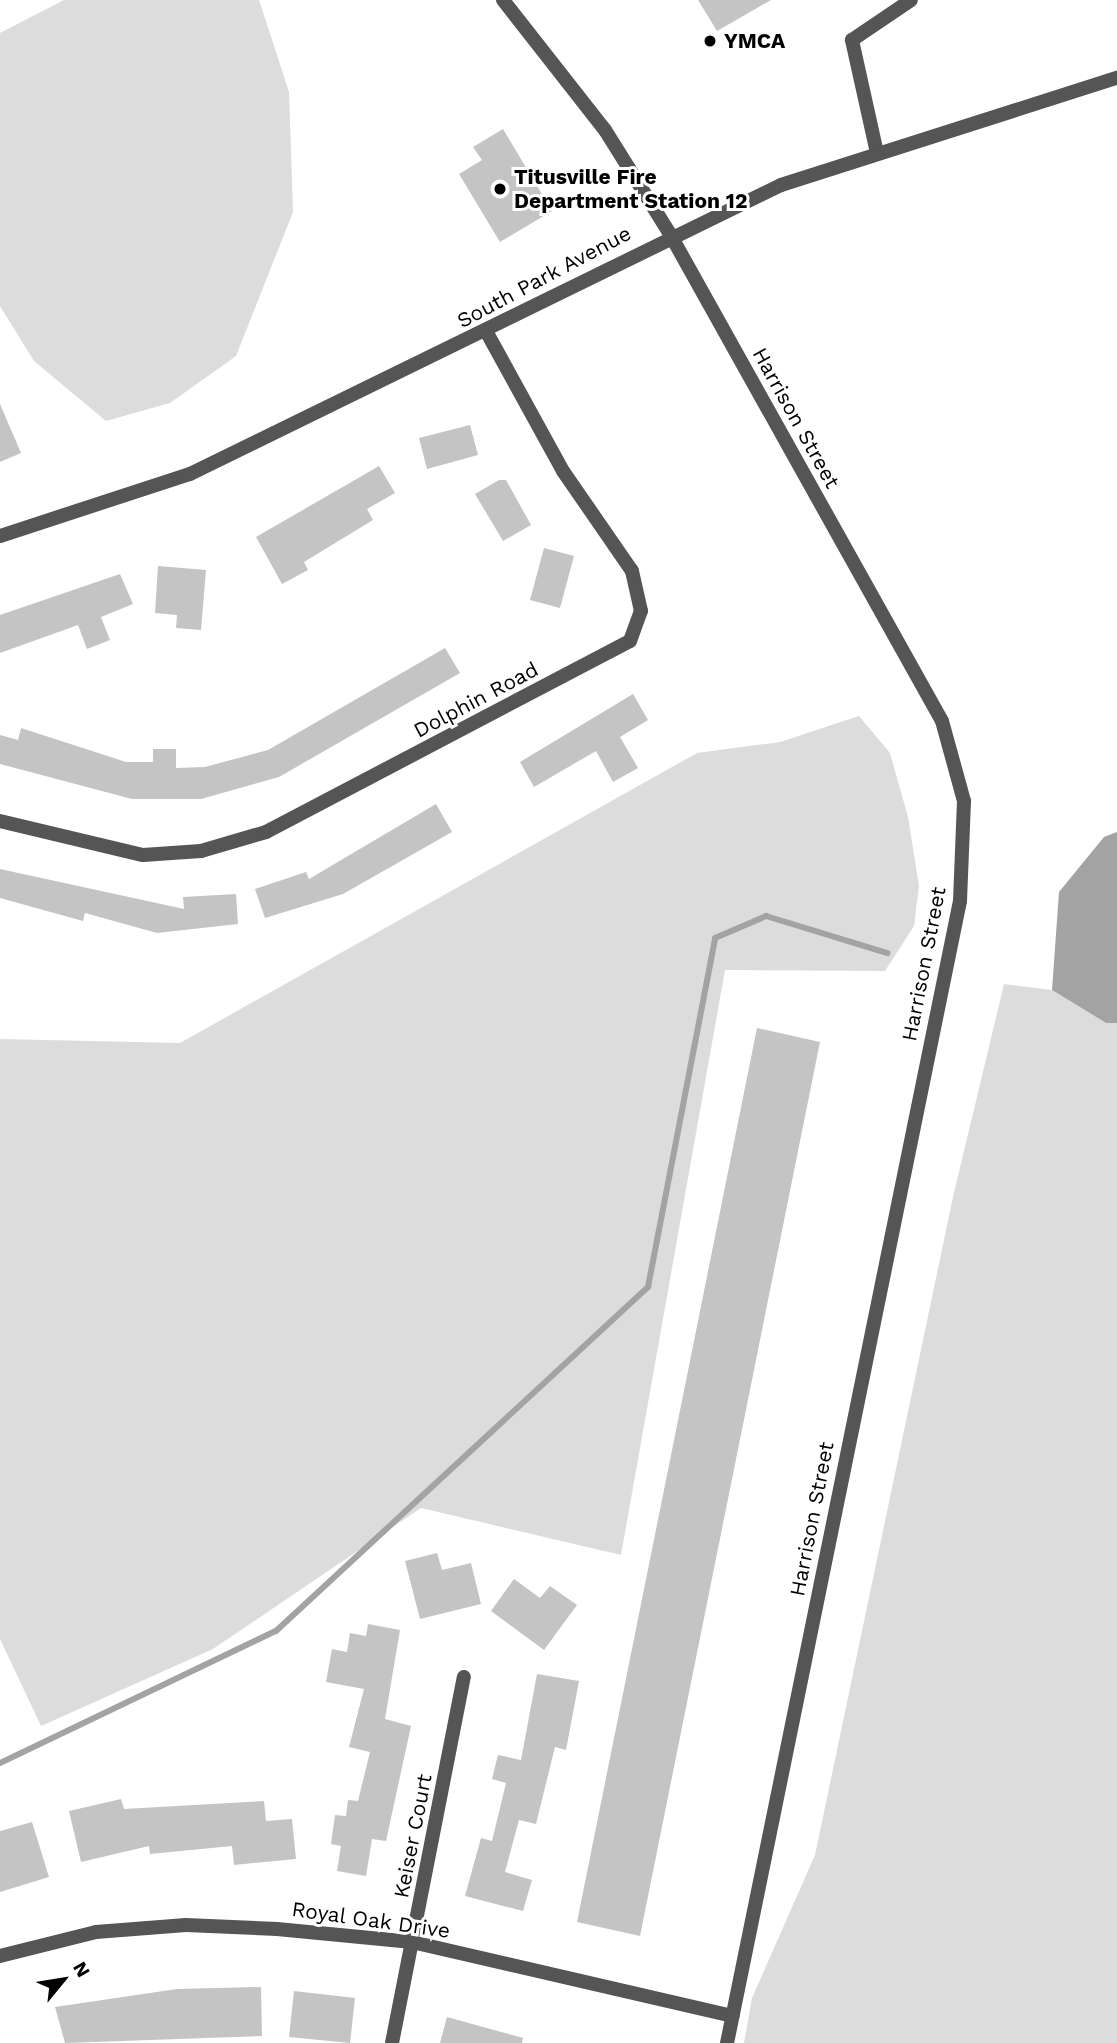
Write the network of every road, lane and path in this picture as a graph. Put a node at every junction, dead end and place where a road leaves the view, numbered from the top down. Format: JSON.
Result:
{"nodes":[{"id":1,"x":503,"y":0,"type":"edge"},
{"id":2,"x":911,"y":0,"type":"edge"},
{"id":3,"x":1117,"y":78,"type":"edge"},
{"id":4,"x":877,"y":153,"type":"junction"},
{"id":5,"x":670,"y":234,"type":"junction"},
{"id":6,"x":486,"y":331,"type":"junction"},
{"id":7,"x":0,"y":536,"type":"edge"},
{"id":8,"x":0,"y":821,"type":"edge"},
{"id":9,"x":464,"y":1677,"type":"dead end"},
{"id":10,"x":412,"y":1942,"type":"junction"},
{"id":11,"x":0,"y":1956,"type":"edge"},
{"id":12,"x":733,"y":2016,"type":"junction"},
{"id":13,"x":392,"y":2043,"type":"edge"},
{"id":14,"x":727,"y":2043,"type":"edge"}],
"edges":[{"from":1,"to":5,"type":"street","name":"Harrison Street"},
{"from":2,"to":4,"type":"street"},
{"from":3,"to":4,"type":"street","name":"South Park Avenue"},
{"from":4,"to":5,"type":"street","name":"South Park Avenue"},
{"from":5,"to":6,"type":"street","name":"South Park Avenue"},
{"from":5,"to":12,"type":"street","name":"Harrison Street"},
{"from":6,"to":7,"type":"street","name":"South Park Avenue"},
{"from":6,"to":8,"type":"street","name":"Dolphin Road"},
{"from":9,"to":10,"type":"street","name":"Keiser Court"},
{"from":10,"to":11,"type":"street","name":"Royal Oak Drive"},
{"from":10,"to":12,"type":"street","name":"Royal Oak Drive"},
{"from":10,"to":13,"type":"street","name":"Keiser Court"},
{"from":12,"to":14,"type":"street","name":"Harrison Street"}]}
